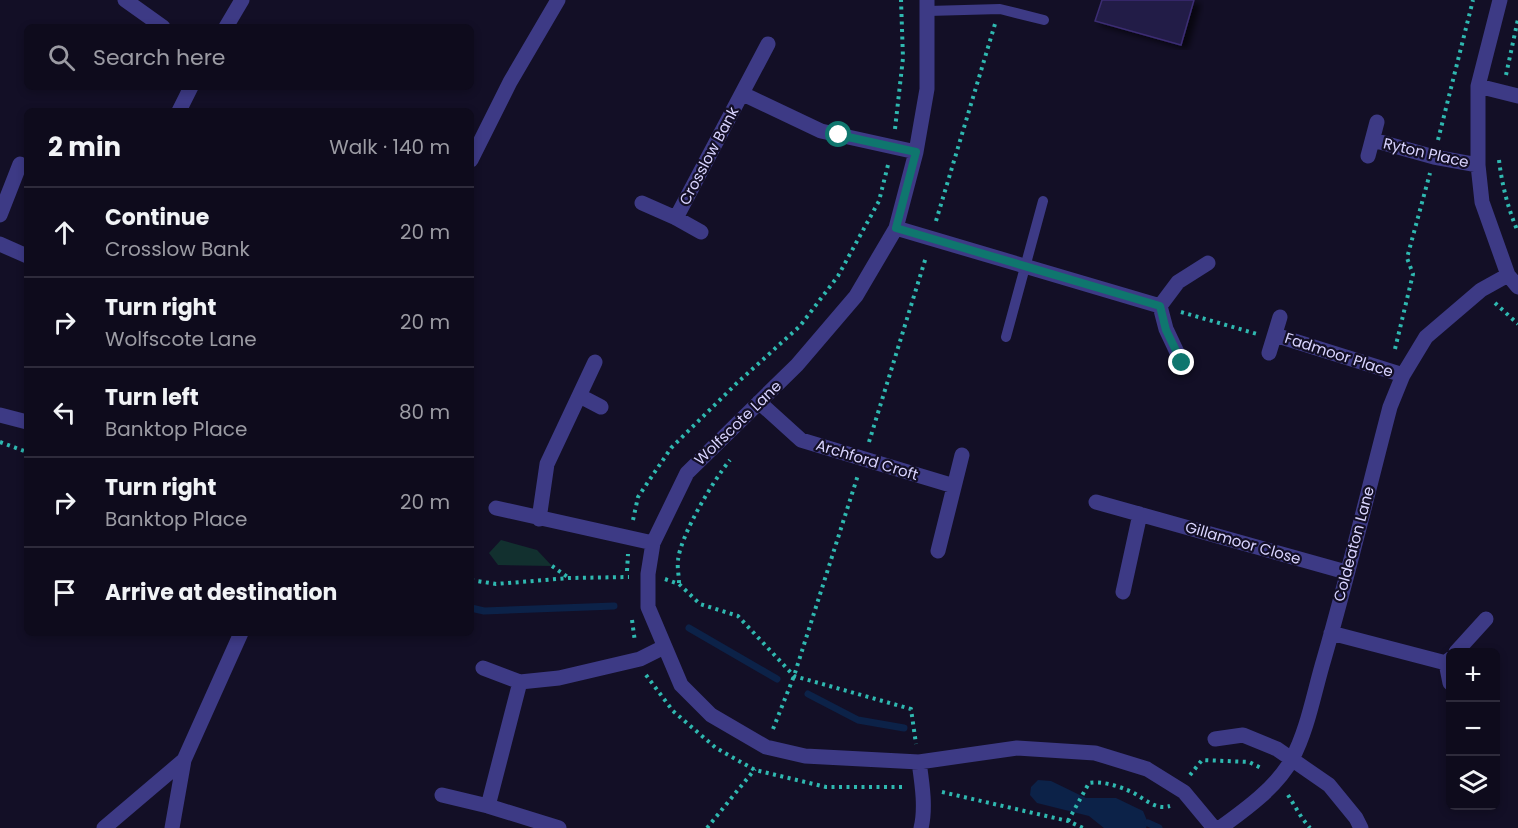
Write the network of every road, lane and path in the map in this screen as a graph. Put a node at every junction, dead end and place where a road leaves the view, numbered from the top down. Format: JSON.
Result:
{"nodes":[{"id":1,"x":125,"y":0,"type":"edge"},
{"id":2,"x":242,"y":0,"type":"edge"},
{"id":3,"x":558,"y":0,"type":"edge"},
{"id":4,"x":902,"y":0,"type":"edge"},
{"id":5,"x":1473,"y":0,"type":"edge"},
{"id":6,"x":1500,"y":0,"type":"edge"},
{"id":7,"x":928,"y":6,"type":"edge"},
{"id":8,"x":1000,"y":9,"type":"junction"},
{"id":9,"x":1518,"y":19,"type":"edge"},
{"id":10,"x":1044,"y":20,"type":"dead end"},
{"id":11,"x":159,"y":24,"type":"edge"},
{"id":12,"x":228,"y":24,"type":"edge"},
{"id":13,"x":768,"y":44,"type":"dead end"},
{"id":14,"x":1478,"y":86,"type":"junction"},
{"id":15,"x":190,"y":90,"type":"edge"},
{"id":16,"x":1502,"y":91,"type":"junction"},
{"id":17,"x":743,"y":94,"type":"junction"},
{"id":18,"x":1518,"y":96,"type":"edge"},
{"id":19,"x":180,"y":108,"type":"edge"},
{"id":20,"x":1377,"y":122,"type":"dead end"},
{"id":21,"x":1373,"y":140,"type":"junction"},
{"id":22,"x":893,"y":148,"type":"junction"},
{"id":23,"x":916,"y":152,"type":"junction"},
{"id":24,"x":1498,"y":152,"type":"dead end"},
{"id":25,"x":474,"y":154,"type":"edge"},
{"id":26,"x":1368,"y":156,"type":"dead end"},
{"id":27,"x":1434,"y":157,"type":"junction"},
{"id":28,"x":20,"y":164,"type":"dead end"},
{"id":29,"x":1478,"y":165,"type":"junction"},
{"id":30,"x":1043,"y":201,"type":"dead end"},
{"id":31,"x":642,"y":203,"type":"dead end"},
{"id":32,"x":0,"y":215,"type":"edge"},
{"id":33,"x":676,"y":218,"type":"junction"},
{"id":34,"x":896,"y":228,"type":"junction"},
{"id":35,"x":700,"y":232,"type":"dead end"},
{"id":36,"x":1518,"y":232,"type":"edge"},
{"id":37,"x":931,"y":240,"type":"junction"},
{"id":38,"x":0,"y":244,"type":"edge"},
{"id":39,"x":24,"y":255,"type":"edge"},
{"id":40,"x":1208,"y":263,"type":"dead end"},
{"id":41,"x":1026,"y":267,"type":"junction"},
{"id":42,"x":1513,"y":281,"type":"edge"},
{"id":43,"x":1481,"y":290,"type":"junction"},
{"id":44,"x":1160,"y":306,"type":"junction"},
{"id":45,"x":1280,"y":317,"type":"dead end"},
{"id":46,"x":1518,"y":324,"type":"edge"},
{"id":47,"x":1275,"y":335,"type":"junction"},
{"id":48,"x":1006,"y":337,"type":"dead end"},
{"id":49,"x":1269,"y":353,"type":"dead end"},
{"id":50,"x":595,"y":362,"type":"dead end"},
{"id":51,"x":1182,"y":363,"type":"dead end"},
{"id":52,"x":1403,"y":375,"type":"junction"},
{"id":53,"x":580,"y":396,"type":"junction"},
{"id":54,"x":759,"y":402,"type":"junction"},
{"id":55,"x":601,"y":407,"type":"dead end"},
{"id":56,"x":0,"y":415,"type":"edge"},
{"id":57,"x":24,"y":421,"type":"edge"},
{"id":58,"x":0,"y":442,"type":"edge"},
{"id":59,"x":24,"y":451,"type":"edge"},
{"id":60,"x":962,"y":455,"type":"dead end"},
{"id":61,"x":733,"y":457,"type":"dead end"},
{"id":62,"x":863,"y":460,"type":"junction"},
{"id":63,"x":954,"y":486,"type":"junction"},
{"id":64,"x":1096,"y":502,"type":"dead end"},
{"id":65,"x":496,"y":508,"type":"dead end"},
{"id":66,"x":1140,"y":514,"type":"junction"},
{"id":67,"x":539,"y":519,"type":"junction"},
{"id":68,"x":628,"y":537,"type":"junction"},
{"id":69,"x":653,"y":543,"type":"junction"},
{"id":70,"x":938,"y":550,"type":"dead end"},
{"id":71,"x":552,"y":566,"type":"dead end"},
{"id":72,"x":1346,"y":572,"type":"junction"},
{"id":73,"x":648,"y":574,"type":"junction"},
{"id":74,"x":627,"y":577,"type":"junction"},
{"id":75,"x":569,"y":578,"type":"junction"},
{"id":76,"x":474,"y":580,"type":"edge"},
{"id":77,"x":679,"y":584,"type":"junction"},
{"id":78,"x":628,"y":588,"type":"dead end"},
{"id":79,"x":1123,"y":592,"type":"dead end"},
{"id":80,"x":630,"y":610,"type":"dead end"},
{"id":81,"x":1486,"y":619,"type":"dead end"},
{"id":82,"x":1331,"y":633,"type":"junction"},
{"id":83,"x":240,"y":636,"type":"edge"},
{"id":84,"x":664,"y":647,"type":"junction"},
{"id":85,"x":1460,"y":648,"type":"edge"},
{"id":86,"x":1446,"y":657,"type":"edge"},
{"id":87,"x":640,"y":659,"type":"junction"},
{"id":88,"x":483,"y":668,"type":"dead end"},
{"id":89,"x":794,"y":676,"type":"junction"},
{"id":90,"x":520,"y":682,"type":"junction"},
{"id":91,"x":1215,"y":739,"type":"dead end"},
{"id":92,"x":184,"y":760,"type":"junction"},
{"id":93,"x":1292,"y":760,"type":"junction"},
{"id":94,"x":919,"y":762,"type":"junction"},
{"id":95,"x":922,"y":787,"type":"junction"},
{"id":96,"x":1083,"y":790,"type":"dead end"},
{"id":97,"x":442,"y":795,"type":"dead end"},
{"id":98,"x":488,"y":806,"type":"junction"},
{"id":99,"x":1068,"y":821,"type":"junction"},
{"id":100,"x":104,"y":828,"type":"edge"},
{"id":101,"x":172,"y":828,"type":"edge"},
{"id":102,"x":559,"y":828,"type":"edge"},
{"id":103,"x":921,"y":828,"type":"edge"},
{"id":104,"x":1083,"y":828,"type":"edge"},
{"id":105,"x":1214,"y":828,"type":"edge"},
{"id":106,"x":1220,"y":828,"type":"edge"},
{"id":107,"x":1361,"y":828,"type":"edge"}],
"edges":[{"from":1,"to":11,"type":"street"},
{"from":2,"to":12,"type":"street"},
{"from":3,"to":25,"type":"street"},
{"from":4,"to":22,"type":"path"},
{"from":5,"to":27,"type":"path"},
{"from":6,"to":14,"type":"street"},
{"from":7,"to":8,"type":"lane"},
{"from":7,"to":23,"type":"street","name":"Wolfscote Lane"},
{"from":8,"to":10,"type":"lane"},
{"from":8,"to":37,"type":"path"},
{"from":9,"to":16,"type":"path"},
{"from":13,"to":17,"type":"street","name":"Crosslow Bank"},
{"from":14,"to":16,"type":"street"},
{"from":14,"to":29,"type":"street"},
{"from":15,"to":19,"type":"street"},
{"from":16,"to":18,"type":"street"},
{"from":17,"to":22,"type":"street","name":"Crosslow Bank"},
{"from":17,"to":33,"type":"street","name":"Crosslow Bank"},
{"from":20,"to":21,"type":"street","name":"Ryton Place"},
{"from":21,"to":26,"type":"street","name":"Ryton Place"},
{"from":21,"to":27,"type":"street","name":"Ryton Place"},
{"from":22,"to":23,"type":"street","name":"Crosslow Bank"},
{"from":22,"to":68,"type":"path"},
{"from":23,"to":34,"type":"street","name":"Wolfscote Lane"},
{"from":24,"to":36,"type":"path"},
{"from":27,"to":29,"type":"street","name":"Ryton Place"},
{"from":27,"to":52,"type":"path"},
{"from":28,"to":32,"type":"street"},
{"from":29,"to":42,"type":"street"},
{"from":30,"to":41,"type":"lane"},
{"from":31,"to":33,"type":"street","name":"Crosslow Bank"},
{"from":33,"to":35,"type":"street","name":"Crosslow Bank"},
{"from":34,"to":37,"type":"street"},
{"from":34,"to":54,"type":"street","name":"Wolfscote Lane"},
{"from":37,"to":41,"type":"street"},
{"from":37,"to":62,"type":"path"},
{"from":38,"to":39,"type":"street"},
{"from":40,"to":44,"type":"street"},
{"from":41,"to":44,"type":"street"},
{"from":41,"to":48,"type":"lane"},
{"from":42,"to":43,"type":"street","name":"Coldeaton Lane"},
{"from":43,"to":46,"type":"path"},
{"from":43,"to":52,"type":"street","name":"Coldeaton Lane"},
{"from":44,"to":47,"type":"path"},
{"from":44,"to":51,"type":"street"},
{"from":45,"to":47,"type":"street","name":"Fadmoor Place"},
{"from":47,"to":49,"type":"street","name":"Fadmoor Place"},
{"from":47,"to":52,"type":"street","name":"Fadmoor Place"},
{"from":50,"to":53,"type":"street"},
{"from":52,"to":72,"type":"street","name":"Coldeaton Lane"},
{"from":53,"to":55,"type":"street"},
{"from":53,"to":67,"type":"street"},
{"from":54,"to":62,"type":"street","name":"Archford Croft"},
{"from":54,"to":69,"type":"street","name":"Wolfscote Lane"},
{"from":56,"to":57,"type":"street"},
{"from":58,"to":59,"type":"path"},
{"from":60,"to":63,"type":"street"},
{"from":61,"to":77,"type":"path"},
{"from":62,"to":63,"type":"street","name":"Archford Croft"},
{"from":62,"to":89,"type":"path"},
{"from":63,"to":70,"type":"street"},
{"from":64,"to":66,"type":"street","name":"Gillamoor Close"},
{"from":65,"to":67,"type":"street"},
{"from":66,"to":72,"type":"street","name":"Gillamoor Close"},
{"from":66,"to":79,"type":"street"},
{"from":67,"to":68,"type":"street"},
{"from":68,"to":69,"type":"street"},
{"from":68,"to":74,"type":"path"},
{"from":69,"to":73,"type":"street","name":"Wolfscote Lane"},
{"from":71,"to":75,"type":"path"},
{"from":72,"to":82,"type":"street","name":"Coldeaton Lane"},
{"from":73,"to":74,"type":"path"},
{"from":73,"to":77,"type":"path"},
{"from":73,"to":84,"type":"street","name":"Wolfscote Lane"},
{"from":74,"to":75,"type":"path"},
{"from":74,"to":78,"type":"path"},
{"from":75,"to":76,"type":"path"},
{"from":77,"to":89,"type":"path"},
{"from":80,"to":87,"type":"path"},
{"from":81,"to":85,"type":"street"},
{"from":82,"to":86,"type":"street"},
{"from":82,"to":93,"type":"street","name":"Coldeaton Lane"},
{"from":83,"to":92,"type":"street"},
{"from":84,"to":87,"type":"street"},
{"from":84,"to":94,"type":"street","name":"Wolfscote Lane"},
{"from":87,"to":90,"type":"street"},
{"from":87,"to":95,"type":"path"},
{"from":88,"to":90,"type":"street"},
{"from":89,"to":94,"type":"path"},
{"from":90,"to":98,"type":"street"},
{"from":91,"to":93,"type":"street"},
{"from":92,"to":100,"type":"street"},
{"from":92,"to":101,"type":"street"},
{"from":93,"to":106,"type":"street","name":"Coldeaton Lane"},
{"from":93,"to":107,"type":"street"},
{"from":94,"to":95,"type":"street"},
{"from":94,"to":105,"type":"street","name":"Wolfscote Lane"},
{"from":95,"to":99,"type":"path"},
{"from":95,"to":103,"type":"street"},
{"from":96,"to":99,"type":"path"},
{"from":97,"to":98,"type":"street"},
{"from":98,"to":102,"type":"street"},
{"from":99,"to":104,"type":"path"}]}
